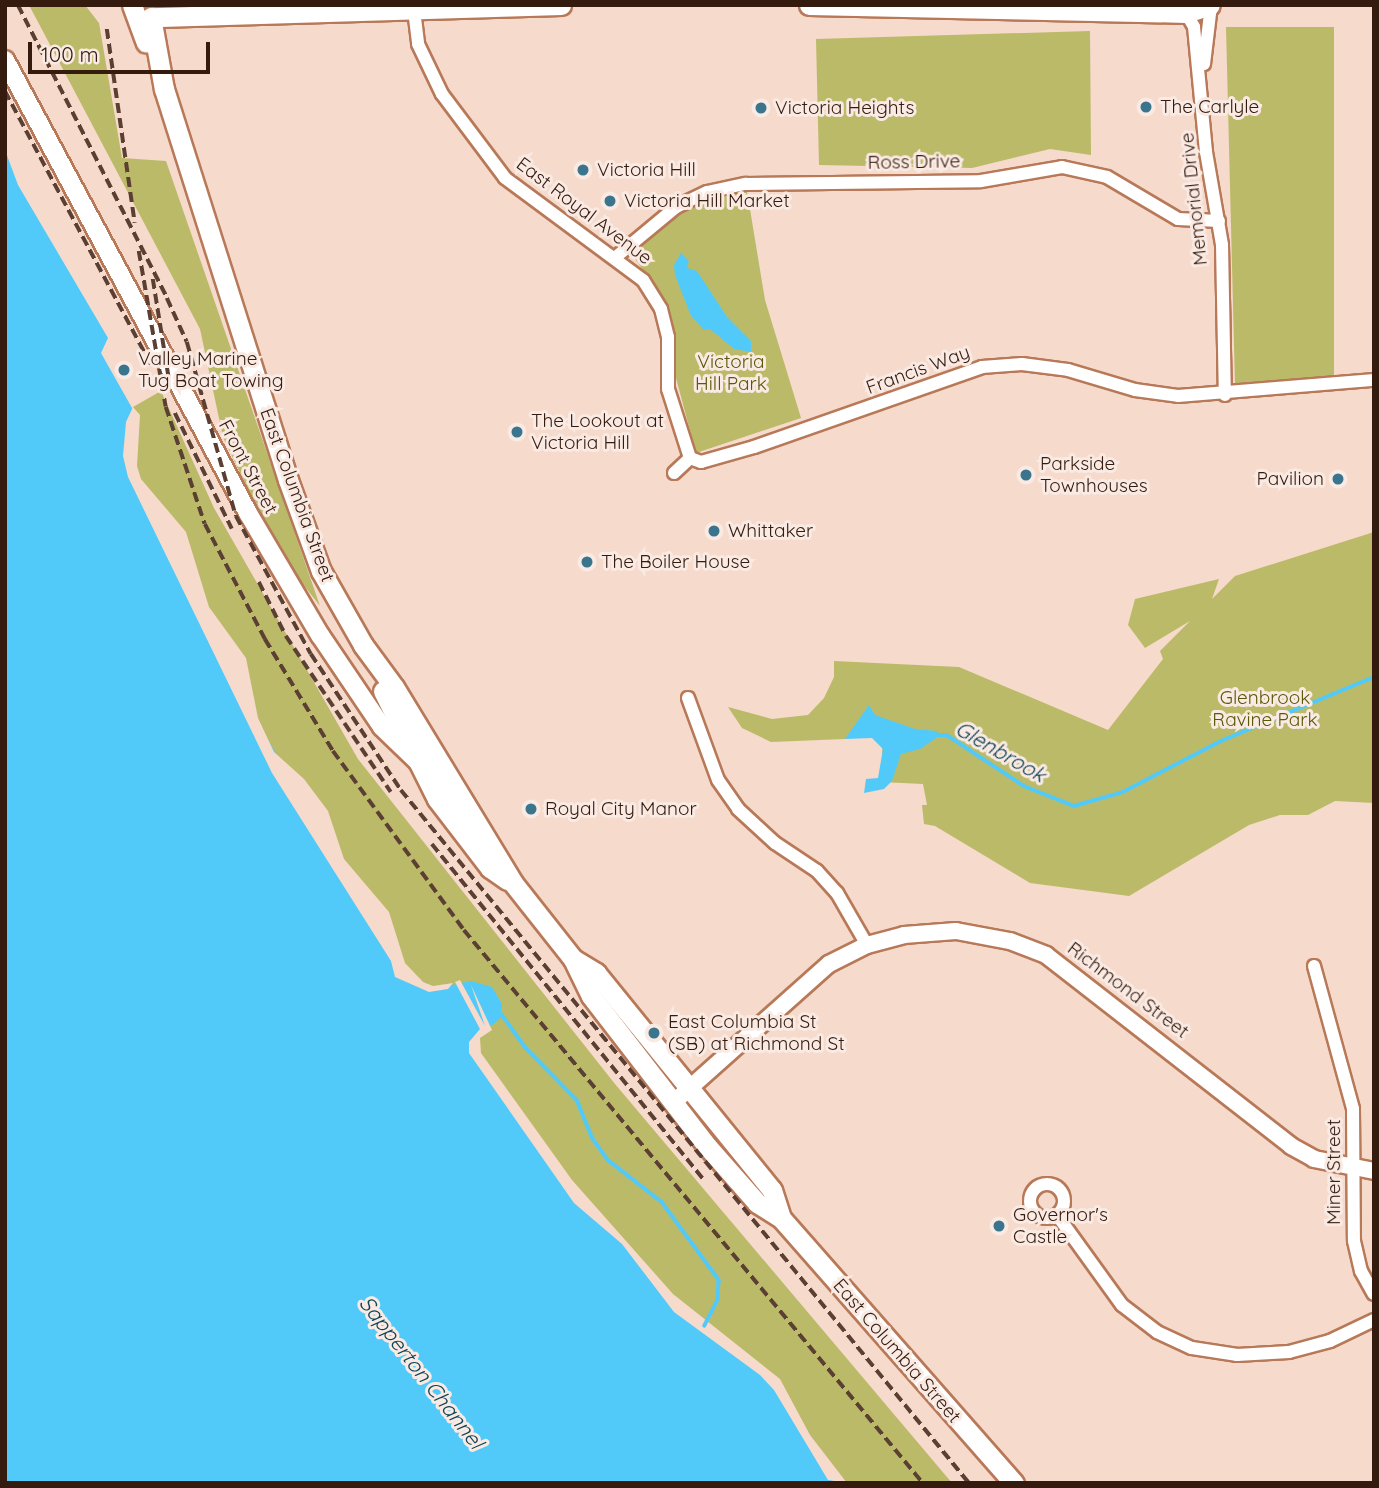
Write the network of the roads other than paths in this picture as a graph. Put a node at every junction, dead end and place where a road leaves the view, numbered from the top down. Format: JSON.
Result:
{"nodes":[{"id":1,"x":132,"y":5,"type":"edge"},
{"id":2,"x":561,"y":5,"type":"edge"},
{"id":3,"x":809,"y":5,"type":"edge"},
{"id":4,"x":1211,"y":5,"type":"edge"},
{"id":5,"x":880,"y":6,"type":"edge"},
{"id":6,"x":479,"y":7,"type":"edge"},
{"id":7,"x":414,"y":8,"type":"edge"},
{"id":8,"x":150,"y":11,"type":"edge"},
{"id":9,"x":1186,"y":13,"type":"junction"},
{"id":10,"x":5,"y":60,"type":"edge"},
{"id":11,"x":1202,"y":82,"type":"junction"},
{"id":12,"x":164,"y":89,"type":"junction"},
{"id":13,"x":1219,"y":221,"type":"junction"},
{"id":14,"x":617,"y":257,"type":"junction"},
{"id":15,"x":1374,"y":380,"type":"edge"},
{"id":16,"x":1225,"y":395,"type":"junction"},
{"id":17,"x":690,"y":458,"type":"junction"},
{"id":18,"x":674,"y":473,"type":"dead end"},
{"id":19,"x":363,"y":645,"type":"junction"},
{"id":20,"x":688,"y":698,"type":"dead end"},
{"id":21,"x":382,"y":727,"type":"junction"},
{"id":22,"x":414,"y":758,"type":"junction"},
{"id":23,"x":437,"y":799,"type":"junction"},
{"id":24,"x":500,"y":862,"type":"junction"},
{"id":25,"x":513,"y":883,"type":"junction"},
{"id":26,"x":867,"y":946,"type":"junction"},
{"id":27,"x":1314,"y":966,"type":"dead end"},
{"id":28,"x":681,"y":1095,"type":"junction"},
{"id":29,"x":1353,"y":1169,"type":"junction"},
{"id":30,"x":1374,"y":1171,"type":"edge"},
{"id":31,"x":1057,"y":1215,"type":"dead end"},
{"id":32,"x":1374,"y":1294,"type":"edge"},
{"id":33,"x":1374,"y":1320,"type":"edge"},
{"id":34,"x":1014,"y":1483,"type":"edge"}],
"edges":[{"from":1,"to":12,"type":"main road"},
{"from":2,"to":6,"type":"main road"},
{"from":3,"to":5,"type":"main road"},
{"from":4,"to":9,"type":"main road"},
{"from":4,"to":11,"type":"street","name":"Memorial Drive"},
{"from":5,"to":9,"type":"main road"},
{"from":6,"to":7,"type":"main road"},
{"from":7,"to":8,"type":"main road"},
{"from":7,"to":14,"type":"street","name":"East Royal Avenue"},
{"from":8,"to":12,"type":"main road","name":"East Columbia Street"},
{"from":9,"to":11,"type":"street","name":"Memorial Drive"},
{"from":10,"to":21,"type":"main road","name":"Front Street"},
{"from":11,"to":13,"type":"street","name":"Memorial Drive"},
{"from":12,"to":19,"type":"main road","name":"East Columbia Street"},
{"from":13,"to":14,"type":"street","name":"Ross Drive"},
{"from":13,"to":16,"type":"street","name":"Memorial Drive"},
{"from":14,"to":17,"type":"street","name":"East Royal Avenue"},
{"from":15,"to":16,"type":"street","name":"Francis Way"},
{"from":16,"to":17,"type":"street","name":"Francis Way"},
{"from":17,"to":18,"type":"street"},
{"from":19,"to":22,"type":"main road"},
{"from":19,"to":24,"type":"main road","name":"East Columbia Street"},
{"from":20,"to":26,"type":"street"},
{"from":21,"to":22,"type":"main road","name":"Front Street"},
{"from":21,"to":23,"type":"main road"},
{"from":22,"to":23,"type":"main road"},
{"from":22,"to":24,"type":"main road","name":"Front Street"},
{"from":23,"to":25,"type":"main road"},
{"from":24,"to":25,"type":"main road","name":"East Columbia Street"},
{"from":25,"to":28,"type":"main road","name":"East Columbia Street"},
{"from":26,"to":28,"type":"street","name":"Richmond Street"},
{"from":26,"to":29,"type":"street","name":"Richmond Street"},
{"from":27,"to":29,"type":"street","name":"Miner Street"},
{"from":28,"to":34,"type":"main road","name":"East Columbia Street"},
{"from":29,"to":30,"type":"street","name":"Richmond Street"},
{"from":29,"to":32,"type":"street","name":"Miner Street"},
{"from":31,"to":33,"type":"street"}]}
